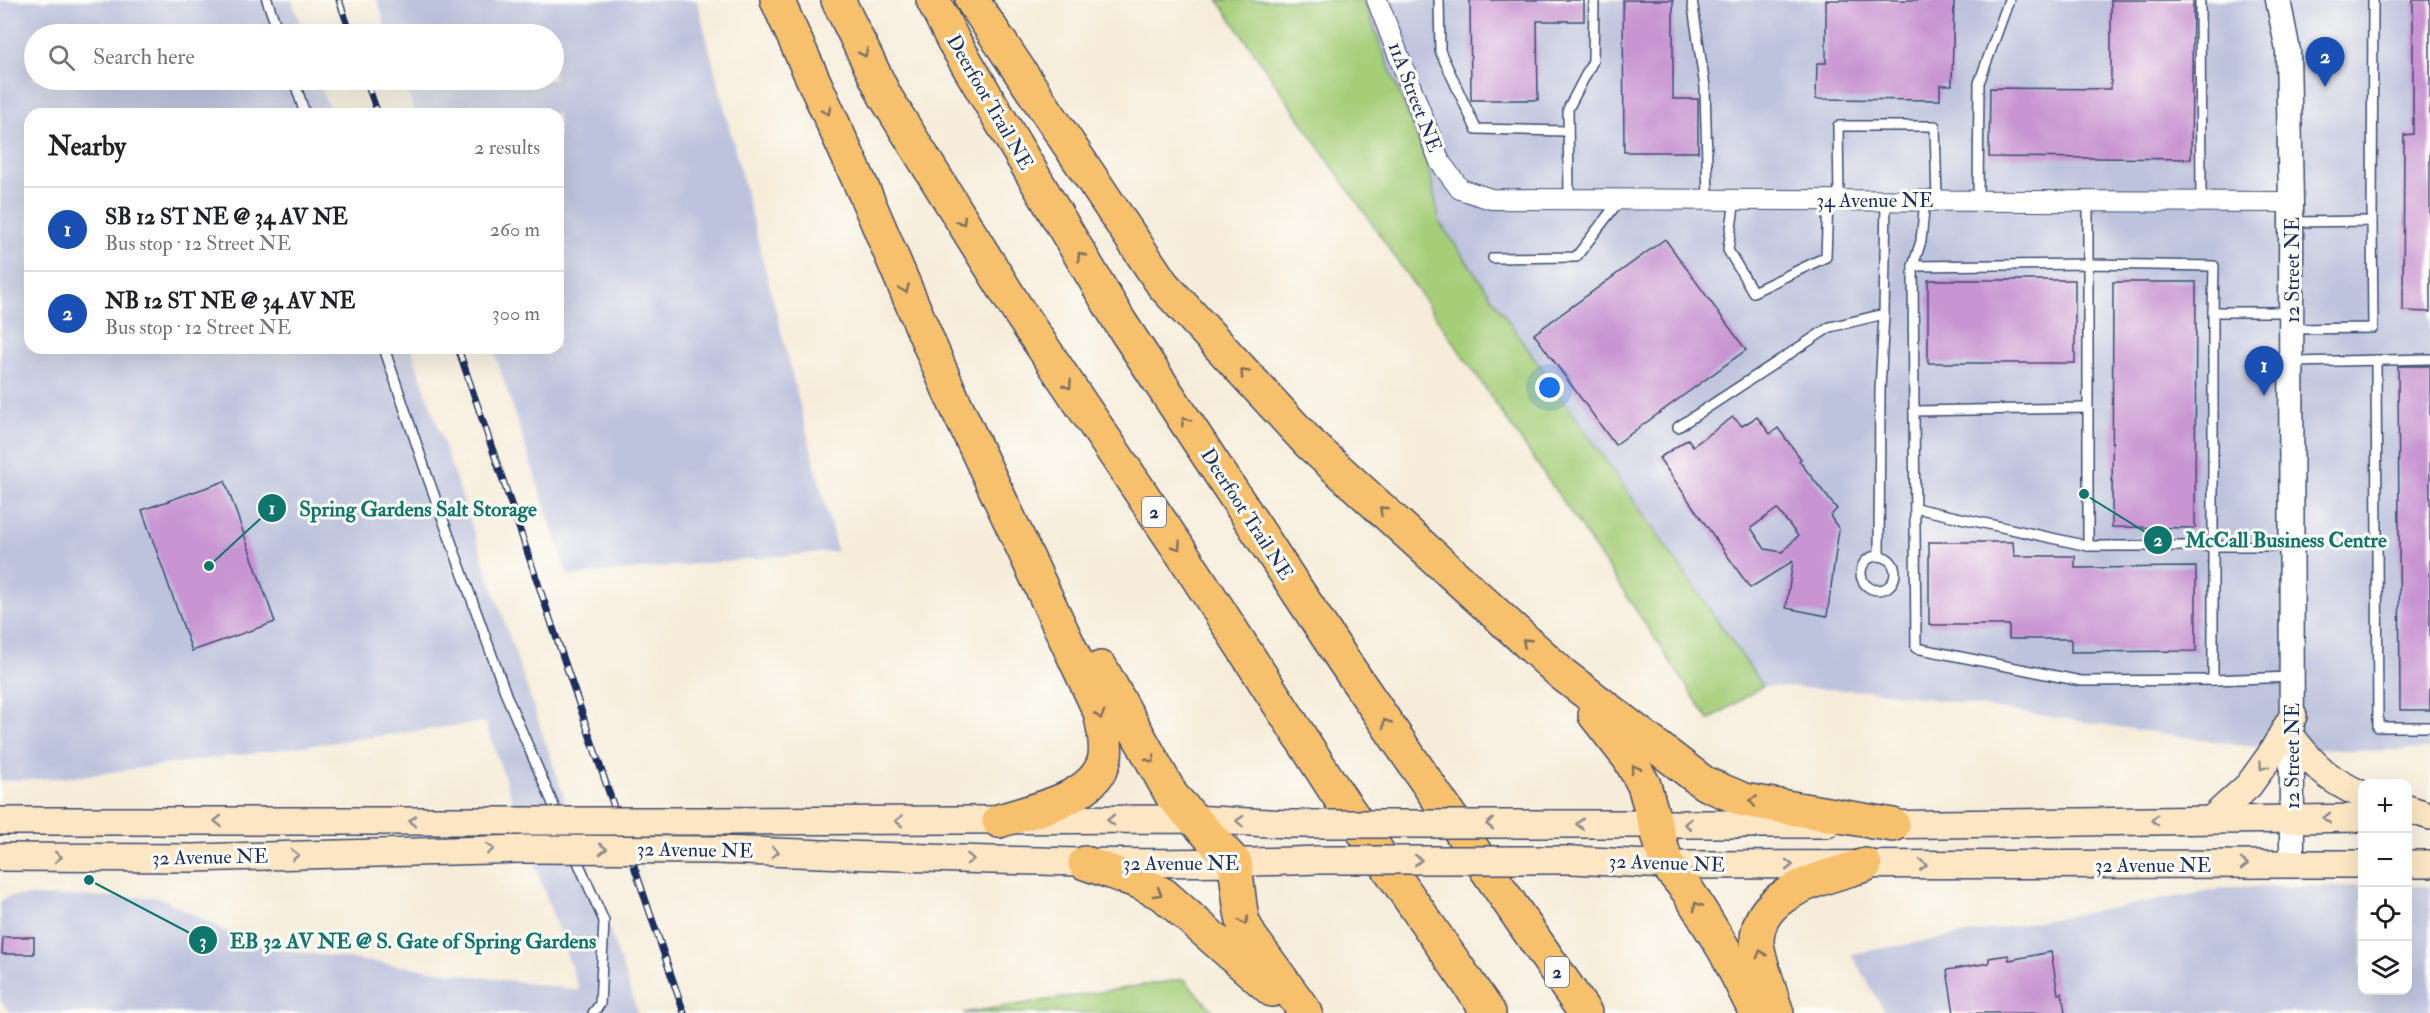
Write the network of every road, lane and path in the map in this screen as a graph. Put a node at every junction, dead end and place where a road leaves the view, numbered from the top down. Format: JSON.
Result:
{"nodes":[{"id":1,"x":267,"y":0,"type":"edge"},
{"id":2,"x":777,"y":0,"type":"edge"},
{"id":3,"x":838,"y":0,"type":"edge"},
{"id":4,"x":933,"y":0,"type":"edge"},
{"id":5,"x":972,"y":0,"type":"edge"},
{"id":6,"x":1377,"y":0,"type":"edge"},
{"id":7,"x":1439,"y":0,"type":"edge"},
{"id":8,"x":1594,"y":0,"type":"edge"},
{"id":9,"x":1692,"y":0,"type":"edge"},
{"id":10,"x":2009,"y":0,"type":"edge"},
{"id":11,"x":2200,"y":0,"type":"edge"},
{"id":12,"x":2277,"y":0,"type":"edge"},
{"id":13,"x":2373,"y":0,"type":"edge"},
{"id":14,"x":275,"y":24,"type":"edge"},
{"id":15,"x":297,"y":90,"type":"edge"},
{"id":16,"x":303,"y":108,"type":"edge"},
{"id":17,"x":1568,"y":131,"type":"junction"},
{"id":18,"x":1460,"y":189,"type":"joint"},
{"id":19,"x":1569,"y":199,"type":"junction"},
{"id":20,"x":1620,"y":199,"type":"junction"},
{"id":21,"x":1708,"y":199,"type":"junction"},
{"id":22,"x":1736,"y":200,"type":"junction"},
{"id":23,"x":1833,"y":200,"type":"junction"},
{"id":24,"x":1886,"y":200,"type":"junction"},
{"id":25,"x":1931,"y":200,"type":"junction"},
{"id":26,"x":1978,"y":200,"type":"junction"},
{"id":27,"x":2088,"y":201,"type":"junction"},
{"id":28,"x":2201,"y":201,"type":"junction"},
{"id":29,"x":2291,"y":212,"type":"junction"},
{"id":30,"x":2372,"y":221,"type":"junction"},
{"id":31,"x":1493,"y":258,"type":"dead end"},
{"id":32,"x":2088,"y":264,"type":"junction"},
{"id":33,"x":1913,"y":266,"type":"junction"},
{"id":34,"x":2213,"y":312,"type":"junction"},
{"id":35,"x":1884,"y":314,"type":"junction"},
{"id":36,"x":2292,"y":321,"type":"junction"},
{"id":37,"x":386,"y":354,"type":"edge"},
{"id":38,"x":2430,"y":359,"type":"edge"},
{"id":39,"x":2376,"y":360,"type":"junction"},
{"id":40,"x":2293,"y":362,"type":"junction"},
{"id":41,"x":951,"y":395,"type":"junction"},
{"id":42,"x":2088,"y":408,"type":"junction"},
{"id":43,"x":1914,"y":411,"type":"junction"},
{"id":44,"x":1678,"y":427,"type":"dead end"},
{"id":45,"x":1915,"y":508,"type":"junction"},
{"id":46,"x":2088,"y":546,"type":"junction"},
{"id":47,"x":2293,"y":546,"type":"junction"},
{"id":48,"x":2212,"y":547,"type":"junction"},
{"id":49,"x":1879,"y":556,"type":"dead end"},
{"id":50,"x":1562,"y":674,"type":"junction"},
{"id":51,"x":2291,"y":676,"type":"junction"},
{"id":52,"x":2213,"y":680,"type":"junction"},
{"id":53,"x":2430,"y":727,"type":"edge"},
{"id":54,"x":2293,"y":728,"type":"junction"},
{"id":55,"x":2358,"y":793,"type":"edge"},
{"id":56,"x":2412,"y":810,"type":"edge"},
{"id":57,"x":2430,"y":817,"type":"edge"},
{"id":58,"x":2213,"y":818,"type":"junction"},
{"id":59,"x":2292,"y":818,"type":"junction"},
{"id":60,"x":2358,"y":818,"type":"edge"},
{"id":61,"x":2412,"y":818,"type":"edge"},
{"id":62,"x":1191,"y":819,"type":"junction"},
{"id":63,"x":0,"y":821,"type":"edge"},
{"id":64,"x":999,"y":821,"type":"junction"},
{"id":65,"x":1654,"y":824,"type":"junction"},
{"id":66,"x":1893,"y":825,"type":"junction"},
{"id":67,"x":0,"y":857,"type":"edge"},
{"id":68,"x":1085,"y":863,"type":"junction"},
{"id":69,"x":1235,"y":863,"type":"junction"},
{"id":70,"x":2292,"y":864,"type":"junction"},
{"id":71,"x":2358,"y":864,"type":"edge"},
{"id":72,"x":2412,"y":864,"type":"edge"},
{"id":73,"x":2430,"y":864,"type":"edge"},
{"id":74,"x":1667,"y":865,"type":"junction"},
{"id":75,"x":1865,"y":865,"type":"junction"},
{"id":76,"x":593,"y":1013,"type":"edge"},
{"id":77,"x":1297,"y":1013,"type":"edge"},
{"id":78,"x":1305,"y":1013,"type":"edge"},
{"id":79,"x":1489,"y":1013,"type":"edge"},
{"id":80,"x":1585,"y":1013,"type":"edge"},
{"id":81,"x":1755,"y":1013,"type":"edge"},
{"id":82,"x":1777,"y":1013,"type":"edge"}],
"edges":[{"from":1,"to":14,"type":"lane"},
{"from":2,"to":41,"type":"highway","one_way":true},
{"from":3,"to":79,"type":"highway","number":"2","one_way":true},
{"from":80,"to":4,"type":"highway","name":"Deerfoot Trail NE","number":"2","one_way":true},
{"from":50,"to":5,"type":"highway","one_way":true},
{"from":6,"to":18,"type":"street","name":"11A Street NE"},
{"from":7,"to":17,"type":"lane"},
{"from":8,"to":17,"type":"lane"},
{"from":9,"to":21,"type":"lane"},
{"from":10,"to":26,"type":"lane"},
{"from":11,"to":28,"type":"lane"},
{"from":12,"to":29,"type":"street","name":"12 Street NE"},
{"from":13,"to":30,"type":"lane"},
{"from":15,"to":16,"type":"lane"},
{"from":17,"to":19,"type":"lane"},
{"from":18,"to":19,"type":"street","name":"34 Avenue NE"},
{"from":19,"to":20,"type":"street","name":"34 Avenue NE"},
{"from":20,"to":21,"type":"street","name":"34 Avenue NE"},
{"from":20,"to":31,"type":"lane"},
{"from":21,"to":22,"type":"street","name":"34 Avenue NE"},
{"from":22,"to":23,"type":"street","name":"34 Avenue NE"},
{"from":22,"to":23,"type":"lane"},
{"from":23,"to":24,"type":"street","name":"34 Avenue NE"},
{"from":23,"to":25,"type":"lane"},
{"from":24,"to":25,"type":"street","name":"34 Avenue NE"},
{"from":24,"to":35,"type":"lane"},
{"from":25,"to":26,"type":"street","name":"34 Avenue NE"},
{"from":25,"to":33,"type":"lane"},
{"from":26,"to":27,"type":"street","name":"34 Avenue NE"},
{"from":27,"to":28,"type":"street","name":"34 Avenue NE"},
{"from":27,"to":32,"type":"lane"},
{"from":28,"to":29,"type":"street","name":"34 Avenue NE"},
{"from":29,"to":30,"type":"lane"},
{"from":29,"to":36,"type":"street","name":"12 Street NE"},
{"from":30,"to":36,"type":"lane"},
{"from":32,"to":33,"type":"lane"},
{"from":32,"to":34,"type":"lane"},
{"from":32,"to":42,"type":"lane"},
{"from":33,"to":43,"type":"lane"},
{"from":34,"to":36,"type":"lane"},
{"from":34,"to":48,"type":"lane"},
{"from":35,"to":44,"type":"lane"},
{"from":35,"to":49,"type":"lane"},
{"from":36,"to":40,"type":"street","name":"12 Street NE"},
{"from":37,"to":76,"type":"lane"},
{"from":38,"to":39,"type":"lane"},
{"from":39,"to":40,"type":"lane"},
{"from":39,"to":53,"type":"lane"},
{"from":40,"to":47,"type":"street","name":"12 Street NE"},
{"from":41,"to":62,"type":"highway","one_way":true},
{"from":41,"to":64,"type":"highway","one_way":true},
{"from":42,"to":43,"type":"lane"},
{"from":42,"to":46,"type":"lane"},
{"from":43,"to":45,"type":"lane"},
{"from":45,"to":46,"type":"lane"},
{"from":45,"to":52,"type":"lane"},
{"from":46,"to":48,"type":"lane"},
{"from":47,"to":48,"type":"lane"},
{"from":47,"to":51,"type":"street","name":"12 Street NE"},
{"from":48,"to":52,"type":"lane"},
{"from":65,"to":50,"type":"highway","one_way":true},
{"from":66,"to":50,"type":"highway","one_way":true},
{"from":51,"to":52,"type":"lane"},
{"from":51,"to":54,"type":"street","name":"12 Street NE"},
{"from":54,"to":55,"type":"main road"},
{"from":54,"to":58,"type":"main road","one_way":true},
{"from":54,"to":59,"type":"street","name":"12 Street NE"},
{"from":56,"to":57,"type":"main road"},
{"from":57,"to":61,"type":"main road"},
{"from":58,"to":59,"type":"main road","name":"32 Avenue NE"},
{"from":58,"to":66,"type":"main road","name":"32 Avenue NE","one_way":true},
{"from":60,"to":59,"type":"main road","name":"32 Avenue NE","one_way":true},
{"from":59,"to":70,"type":"street","name":"12 Street NE"},
{"from":62,"to":64,"type":"main road","name":"32 Avenue NE","one_way":true},
{"from":65,"to":62,"type":"main road","name":"32 Avenue NE","one_way":true,"bridge":true},
{"from":62,"to":69,"type":"highway"},
{"from":64,"to":63,"type":"main road","name":"32 Avenue NE","one_way":true,"bridge":true},
{"from":66,"to":65,"type":"main road","name":"32 Avenue NE","one_way":true},
{"from":65,"to":74,"type":"highway"},
{"from":67,"to":68,"type":"main road","name":"32 Avenue NE","one_way":true,"bridge":true},
{"from":68,"to":69,"type":"main road","name":"32 Avenue NE"},
{"from":68,"to":77,"type":"highway","one_way":true},
{"from":69,"to":74,"type":"main road","name":"32 Avenue NE","one_way":true,"bridge":true},
{"from":69,"to":78,"type":"highway","one_way":true},
{"from":70,"to":71,"type":"main road","name":"32 Avenue NE"},
{"from":75,"to":70,"type":"main road","name":"32 Avenue NE","one_way":true},
{"from":72,"to":73,"type":"main road"},
{"from":74,"to":75,"type":"main road","name":"32 Avenue NE","one_way":true},
{"from":81,"to":74,"type":"highway","one_way":true},
{"from":82,"to":75,"type":"highway","one_way":true}]}
